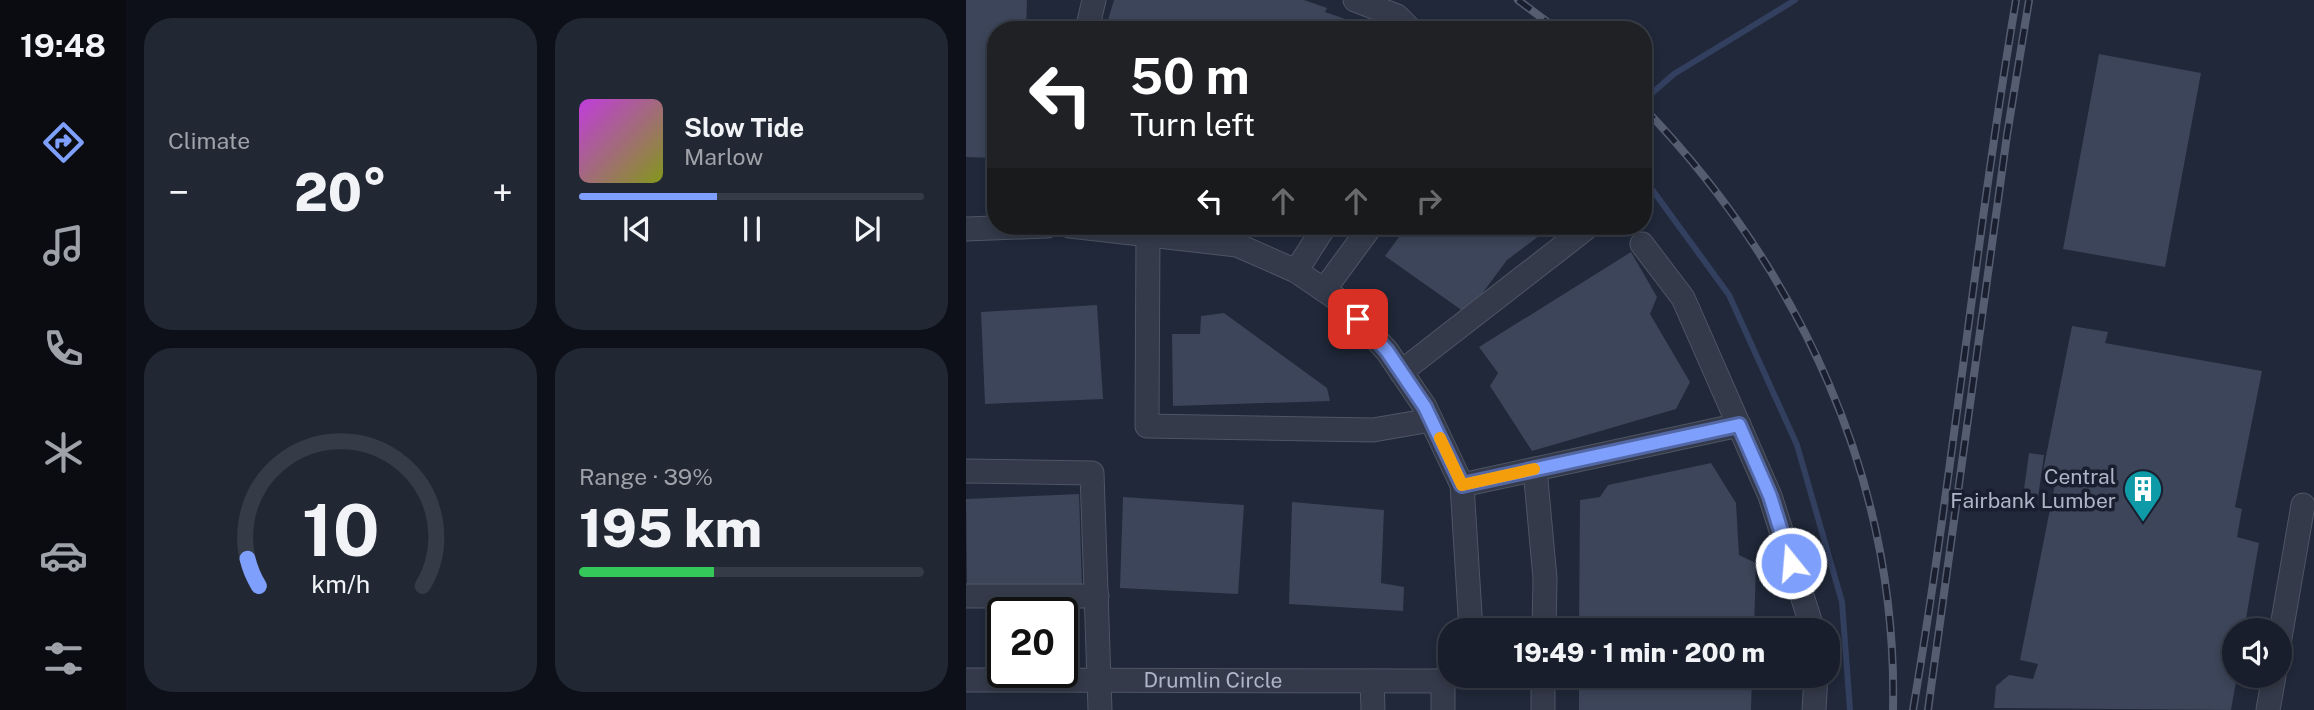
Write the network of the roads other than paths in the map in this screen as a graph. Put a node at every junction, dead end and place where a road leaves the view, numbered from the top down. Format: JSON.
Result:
{"nodes":[{"id":1,"x":1094,"y":0,"type":"edge"},
{"id":2,"x":1355,"y":0,"type":"edge"},
{"id":3,"x":1089,"y":21,"type":"edge"},
{"id":4,"x":1402,"y":21,"type":"edge"},
{"id":5,"x":987,"y":228,"type":"edge"},
{"id":6,"x":966,"y":229,"type":"edge"},
{"id":7,"x":1148,"y":235,"type":"edge"},
{"id":8,"x":1163,"y":235,"type":"edge"},
{"id":9,"x":1319,"y":235,"type":"edge"},
{"id":10,"x":1364,"y":235,"type":"edge"},
{"id":11,"x":1577,"y":235,"type":"edge"},
{"id":12,"x":1642,"y":244,"type":"dead end"},
{"id":13,"x":1296,"y":271,"type":"junction"},
{"id":14,"x":1324,"y":290,"type":"junction"},
{"id":15,"x":1401,"y":372,"type":"junction"},
{"id":16,"x":1431,"y":420,"type":"junction"},
{"id":17,"x":1739,"y":425,"type":"junction"},
{"id":18,"x":1535,"y":469,"type":"junction"},
{"id":19,"x":966,"y":471,"type":"edge"},
{"id":20,"x":1462,"y":485,"type":"junction"},
{"id":21,"x":2303,"y":505,"type":"dead end"},
{"id":22,"x":966,"y":596,"type":"edge"},
{"id":23,"x":1097,"y":596,"type":"junction"},
{"id":24,"x":1470,"y":618,"type":"edge"},
{"id":25,"x":1544,"y":618,"type":"edge"},
{"id":26,"x":1808,"y":618,"type":"edge"},
{"id":27,"x":2283,"y":618,"type":"edge"},
{"id":28,"x":1438,"y":676,"type":"edge"},
{"id":29,"x":966,"y":680,"type":"edge"},
{"id":30,"x":1100,"y":680,"type":"junction"},
{"id":31,"x":1372,"y":681,"type":"junction"},
{"id":32,"x":1446,"y":688,"type":"edge"},
{"id":33,"x":1544,"y":688,"type":"edge"},
{"id":34,"x":1815,"y":688,"type":"edge"},
{"id":35,"x":2272,"y":688,"type":"edge"},
{"id":36,"x":1100,"y":710,"type":"edge"},
{"id":37,"x":1373,"y":710,"type":"edge"},
{"id":38,"x":1443,"y":710,"type":"edge"},
{"id":39,"x":1543,"y":710,"type":"edge"},
{"id":40,"x":1814,"y":710,"type":"edge"},
{"id":41,"x":2268,"y":710,"type":"edge"}],
"edges":[{"from":1,"to":3,"type":"street"},
{"from":2,"to":4,"type":"street"},
{"from":5,"to":6,"type":"street"},
{"from":7,"to":16,"type":"street"},
{"from":8,"to":13,"type":"street"},
{"from":9,"to":13,"type":"street"},
{"from":10,"to":14,"type":"street"},
{"from":11,"to":15,"type":"street"},
{"from":12,"to":17,"type":"street"},
{"from":13,"to":14,"type":"street"},
{"from":14,"to":15,"type":"street"},
{"from":15,"to":16,"type":"street"},
{"from":16,"to":20,"type":"street"},
{"from":17,"to":18,"type":"street"},
{"from":17,"to":26,"type":"street"},
{"from":18,"to":20,"type":"street"},
{"from":18,"to":25,"type":"street"},
{"from":19,"to":23,"type":"street"},
{"from":20,"to":24,"type":"street"},
{"from":21,"to":27,"type":"street"},
{"from":22,"to":23,"type":"street"},
{"from":23,"to":30,"type":"street"},
{"from":28,"to":31,"type":"street","name":"Drumlin Circle"},
{"from":29,"to":30,"type":"street","name":"Drumlin Circle"},
{"from":30,"to":31,"type":"street","name":"Drumlin Circle"},
{"from":30,"to":36,"type":"street"},
{"from":31,"to":37,"type":"street"},
{"from":32,"to":38,"type":"street"},
{"from":33,"to":39,"type":"street"},
{"from":34,"to":40,"type":"street"},
{"from":35,"to":41,"type":"street"}]}
